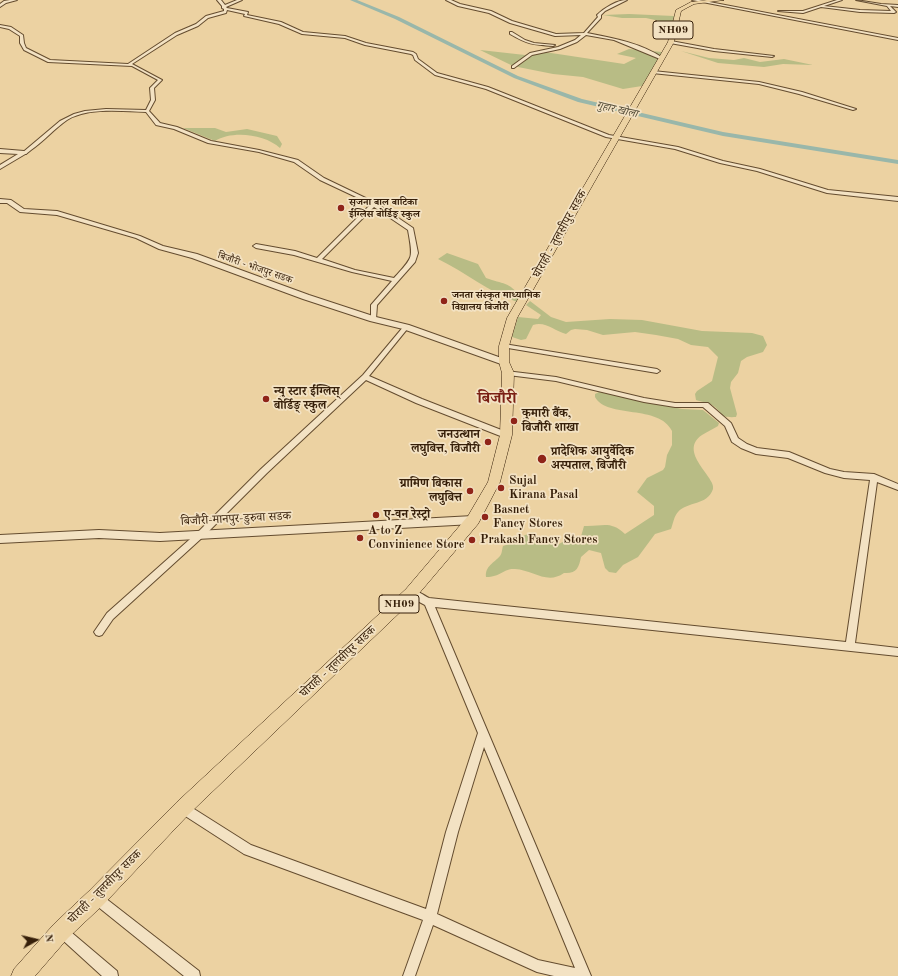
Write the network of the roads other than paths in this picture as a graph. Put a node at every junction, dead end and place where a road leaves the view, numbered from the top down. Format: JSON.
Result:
{"nodes":[{"id":1,"x":15,"y":0,"type":"edge"},
{"id":2,"x":218,"y":0,"type":"edge"},
{"id":3,"x":240,"y":0,"type":"edge"},
{"id":4,"x":448,"y":0,"type":"edge"},
{"id":5,"x":624,"y":0,"type":"edge"},
{"id":6,"x":694,"y":0,"type":"edge"},
{"id":7,"x":721,"y":0,"type":"edge"},
{"id":8,"x":840,"y":0,"type":"edge"},
{"id":9,"x":858,"y":0,"type":"edge"},
{"id":10,"x":702,"y":2,"type":"junction"},
{"id":11,"x":0,"y":6,"type":"edge"},
{"id":12,"x":819,"y":6,"type":"junction"},
{"id":13,"x":888,"y":6,"type":"junction"},
{"id":14,"x":898,"y":6,"type":"edge"},
{"id":15,"x":224,"y":8,"type":"junction"},
{"id":16,"x":737,"y":8,"type":"junction"},
{"id":17,"x":762,"y":8,"type":"dead end"},
{"id":18,"x":777,"y":10,"type":"dead end"},
{"id":19,"x":0,"y":26,"type":"edge"},
{"id":20,"x":511,"y":33,"type":"dead end"},
{"id":21,"x":585,"y":34,"type":"junction"},
{"id":22,"x":898,"y":39,"type":"edge"},
{"id":23,"x":671,"y":42,"type":"junction"},
{"id":24,"x":564,"y":46,"type":"junction"},
{"id":25,"x":772,"y":56,"type":"dead end"},
{"id":26,"x":661,"y":58,"type":"junction"},
{"id":27,"x":128,"y":65,"type":"junction"},
{"id":28,"x":513,"y":67,"type":"dead end"},
{"id":29,"x":653,"y":72,"type":"junction"},
{"id":30,"x":854,"y":109,"type":"dead end"},
{"id":31,"x":147,"y":111,"type":"junction"},
{"id":32,"x":615,"y":138,"type":"junction"},
{"id":33,"x":0,"y":151,"type":"edge"},
{"id":34,"x":24,"y":153,"type":"junction"},
{"id":35,"x":0,"y":167,"type":"edge"},
{"id":36,"x":898,"y":199,"type":"edge"},
{"id":37,"x":0,"y":201,"type":"edge"},
{"id":38,"x":374,"y":204,"type":"junction"},
{"id":39,"x":256,"y":246,"type":"dead end"},
{"id":40,"x":318,"y":260,"type":"junction"},
{"id":41,"x":394,"y":280,"type":"junction"},
{"id":42,"x":373,"y":319,"type":"junction"},
{"id":43,"x":406,"y":327,"type":"junction"},
{"id":44,"x":504,"y":346,"type":"junction"},
{"id":45,"x":506,"y":367,"type":"junction"},
{"id":46,"x":657,"y":371,"type":"dead end"},
{"id":47,"x":365,"y":377,"type":"junction"},
{"id":48,"x":506,"y":434,"type":"junction"},
{"id":49,"x":874,"y":477,"type":"junction"},
{"id":50,"x":898,"y":487,"type":"edge"},
{"id":51,"x":473,"y":520,"type":"junction"},
{"id":52,"x":201,"y":534,"type":"junction"},
{"id":53,"x":0,"y":539,"type":"edge"},
{"id":54,"x":411,"y":593,"type":"junction"},
{"id":55,"x":428,"y":602,"type":"junction"},
{"id":56,"x":99,"y":632,"type":"dead end"},
{"id":57,"x":850,"y":647,"type":"junction"},
{"id":58,"x":898,"y":652,"type":"edge"},
{"id":59,"x":483,"y":733,"type":"junction"},
{"id":60,"x":183,"y":808,"type":"junction"},
{"id":61,"x":96,"y":898,"type":"junction"},
{"id":62,"x":430,"y":917,"type":"junction"},
{"id":63,"x":61,"y":931,"type":"junction"},
{"id":64,"x":22,"y":976,"type":"edge"},
{"id":65,"x":112,"y":976,"type":"edge"},
{"id":66,"x":194,"y":976,"type":"edge"},
{"id":67,"x":409,"y":976,"type":"edge"},
{"id":68,"x":584,"y":976,"type":"edge"}],
"edges":[{"from":1,"to":11,"type":"street"},
{"from":2,"to":15,"type":"street"},
{"from":3,"to":15,"type":"street"},
{"from":4,"to":21,"type":"street"},
{"from":5,"to":21,"type":"street"},
{"from":6,"to":10,"type":"street"},
{"from":7,"to":10,"type":"main road","number":"NH09"},
{"from":8,"to":12,"type":"street"},
{"from":9,"to":13,"type":"street"},
{"from":10,"to":16,"type":"street"},
{"from":10,"to":23,"type":"main road","number":"NH09"},
{"from":12,"to":13,"type":"street"},
{"from":12,"to":18,"type":"street"},
{"from":13,"to":14,"type":"street"},
{"from":15,"to":27,"type":"street"},
{"from":15,"to":32,"type":"street"},
{"from":16,"to":17,"type":"street"},
{"from":16,"to":22,"type":"street"},
{"from":19,"to":27,"type":"street"},
{"from":20,"to":24,"type":"street"},
{"from":21,"to":24,"type":"street"},
{"from":21,"to":26,"type":"street"},
{"from":23,"to":25,"type":"street"},
{"from":23,"to":26,"type":"main road","number":"NH09"},
{"from":24,"to":28,"type":"street"},
{"from":26,"to":29,"type":"main road","number":"NH09"},
{"from":27,"to":31,"type":"street"},
{"from":29,"to":30,"type":"street"},
{"from":29,"to":32,"type":"main road","number":"NH09"},
{"from":31,"to":34,"type":"street"},
{"from":31,"to":38,"type":"street"},
{"from":32,"to":36,"type":"street"},
{"from":32,"to":44,"type":"main road","name":"घोराही - तुलसीपुर सडक","number":"NH09"},
{"from":33,"to":34,"type":"street"},
{"from":34,"to":35,"type":"street"},
{"from":37,"to":42,"type":"street","name":"बिजौरी - भोजपुर सडक"},
{"from":38,"to":40,"type":"street"},
{"from":38,"to":41,"type":"street"},
{"from":39,"to":40,"type":"street"},
{"from":40,"to":41,"type":"street"},
{"from":41,"to":42,"type":"street"},
{"from":42,"to":43,"type":"street","name":"बिजौरी - भोजपुर सडक"},
{"from":43,"to":45,"type":"street","name":"बिजौरी - भोजपुर सडक"},
{"from":43,"to":47,"type":"street"},
{"from":44,"to":45,"type":"main road","name":"घोराही - तुलसीपुर सडक","number":"NH09"},
{"from":44,"to":46,"type":"street"},
{"from":45,"to":48,"type":"main road","name":"घोराही - तुलसीपुर सडक","number":"NH09"},
{"from":45,"to":49,"type":"street"},
{"from":47,"to":48,"type":"street"},
{"from":47,"to":52,"type":"street"},
{"from":48,"to":51,"type":"main road","name":"घोराही - तुलसीपुर सडक","number":"NH09"},
{"from":49,"to":50,"type":"street"},
{"from":49,"to":57,"type":"street"},
{"from":51,"to":52,"type":"street","name":"बिजौरी-मानपुर-डुरुवा सडक"},
{"from":51,"to":54,"type":"main road","name":"घोराही - तुलसीपुर सडक","number":"NH09"},
{"from":52,"to":53,"type":"street","name":"बिजौरी-मानपुर-डुरुवा सडक"},
{"from":52,"to":56,"type":"street"},
{"from":54,"to":55,"type":"street"},
{"from":54,"to":60,"type":"main road","name":"घोराही - तुलसीपुर सडक","number":"NH09"},
{"from":55,"to":57,"type":"street"},
{"from":55,"to":59,"type":"street"},
{"from":57,"to":58,"type":"street"},
{"from":59,"to":62,"type":"street"},
{"from":59,"to":68,"type":"street"},
{"from":60,"to":61,"type":"main road","name":"घोराही - तुलसीपुर सडक","number":"NH09"},
{"from":60,"to":62,"type":"street"},
{"from":61,"to":63,"type":"main road","name":"घोराही - तुलसीपुर सडक","number":"NH09"},
{"from":61,"to":66,"type":"street"},
{"from":62,"to":67,"type":"street"},
{"from":62,"to":68,"type":"street"},
{"from":63,"to":64,"type":"main road","name":"घोराही - तुलसीपुर सडक","number":"NH09"},
{"from":63,"to":65,"type":"street"}]}
